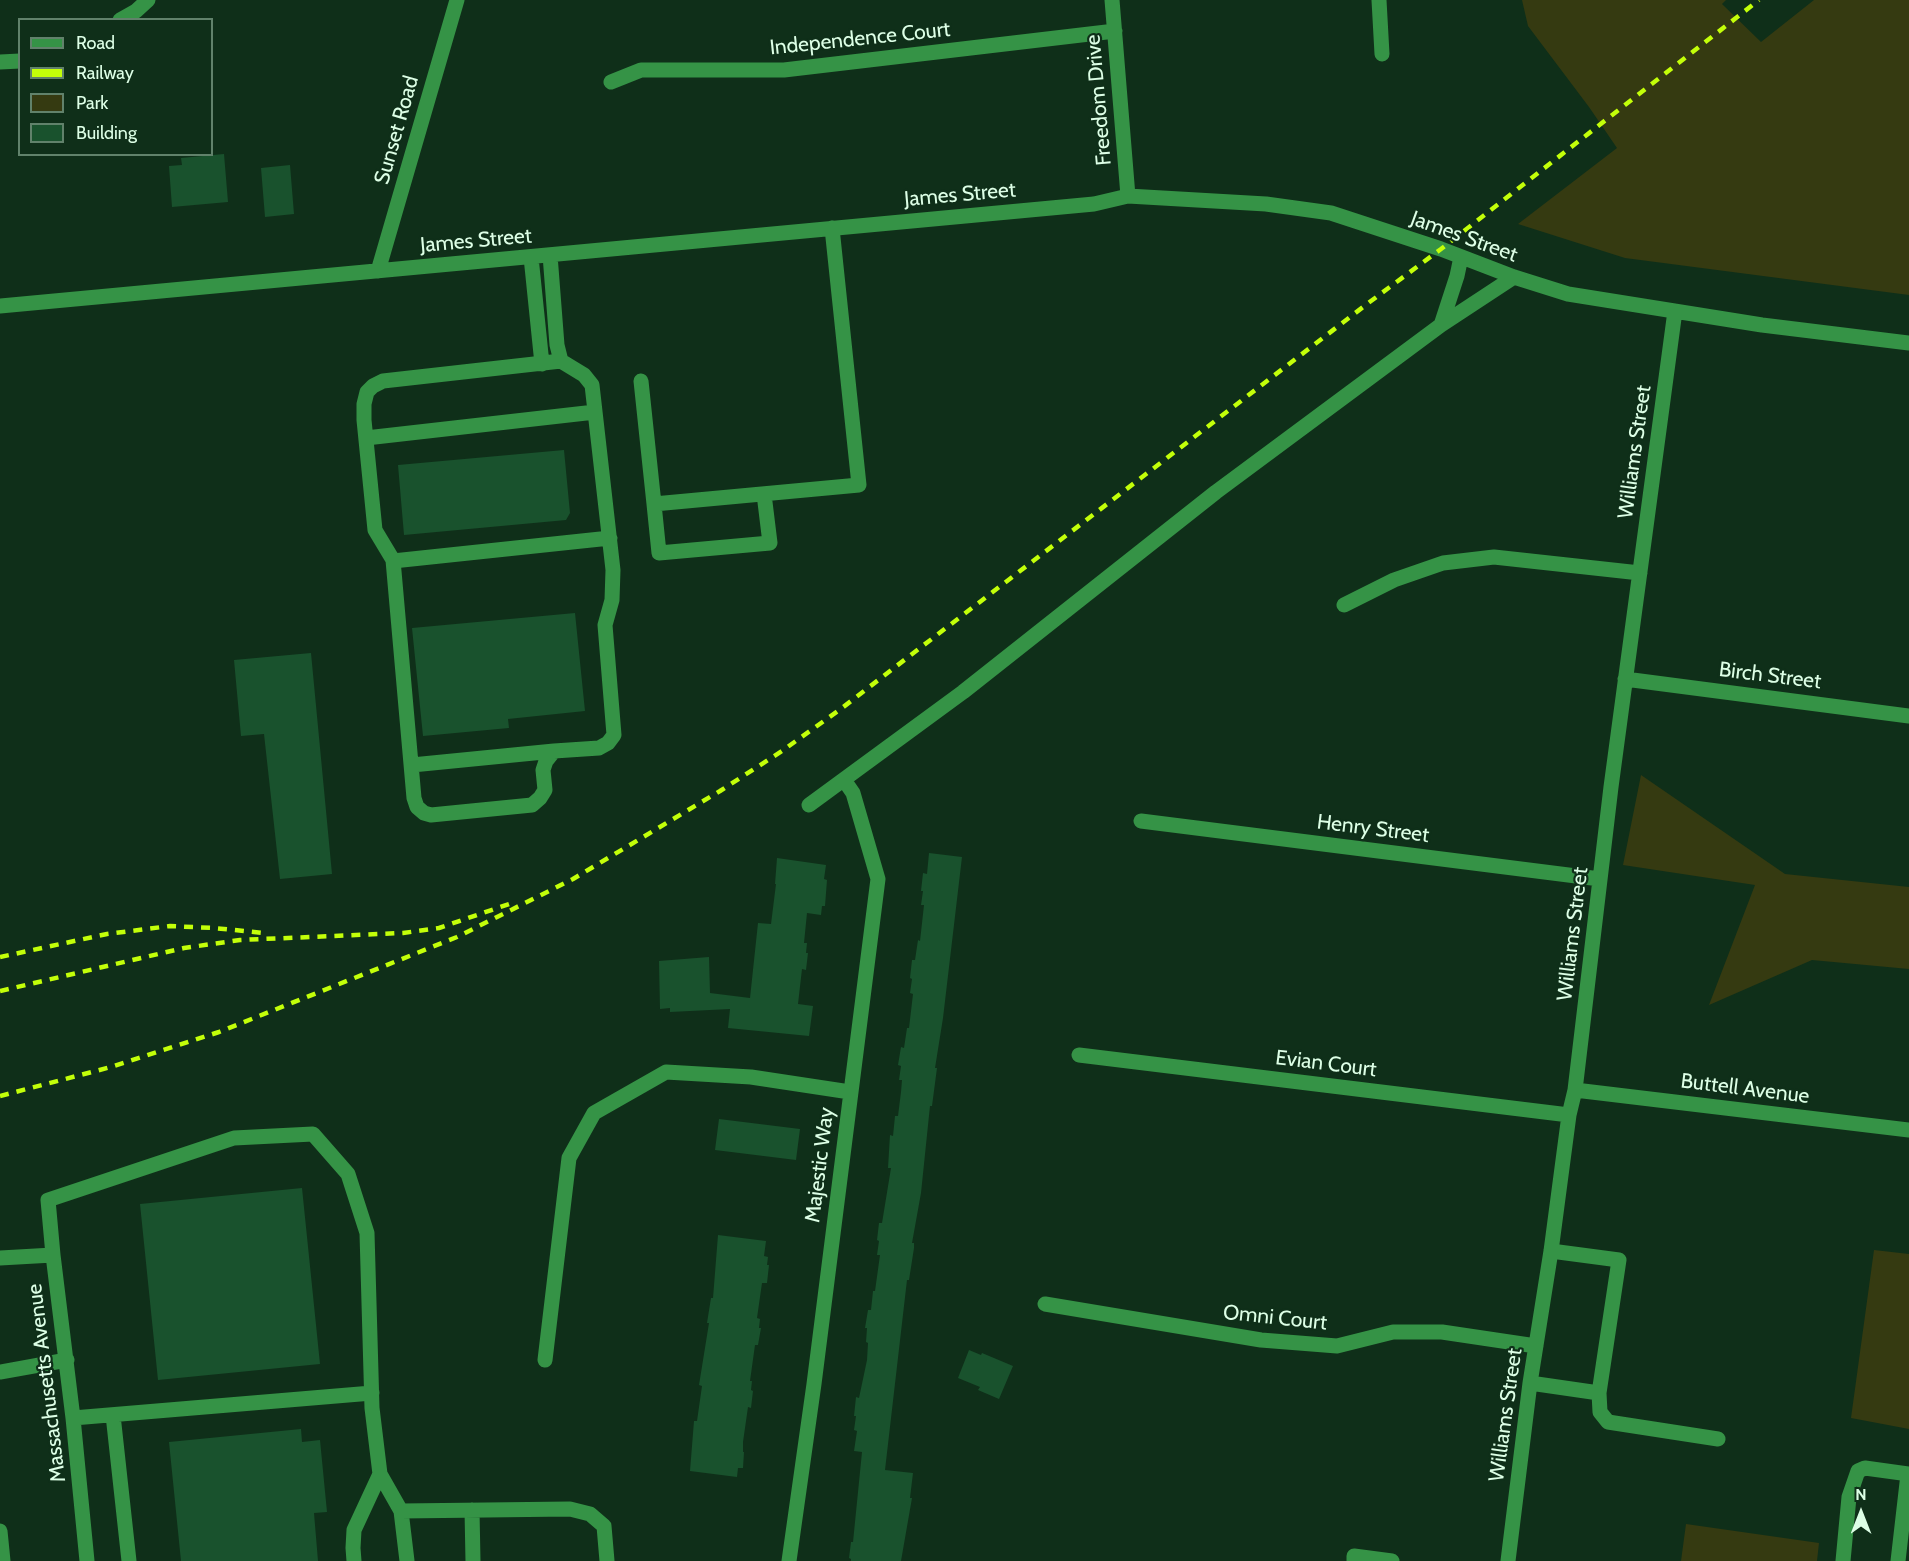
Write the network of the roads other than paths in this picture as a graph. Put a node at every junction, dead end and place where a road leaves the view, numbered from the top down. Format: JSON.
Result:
{"nodes":[{"id":1,"x":148,"y":0,"type":"edge"},
{"id":2,"x":457,"y":0,"type":"edge"},
{"id":3,"x":1112,"y":0,"type":"edge"},
{"id":4,"x":1379,"y":0,"type":"edge"},
{"id":5,"x":124,"y":18,"type":"edge"},
{"id":6,"x":1115,"y":31,"type":"junction"},
{"id":7,"x":1382,"y":54,"type":"dead end"},
{"id":8,"x":18,"y":61,"type":"edge"},
{"id":9,"x":0,"y":62,"type":"edge"},
{"id":10,"x":611,"y":82,"type":"dead end"},
{"id":11,"x":1128,"y":196,"type":"junction"},
{"id":12,"x":832,"y":228,"type":"junction"},
{"id":13,"x":550,"y":255,"type":"junction"},
{"id":14,"x":531,"y":257,"type":"junction"},
{"id":15,"x":1461,"y":257,"type":"junction"},
{"id":16,"x":378,"y":271,"type":"junction"},
{"id":17,"x":1514,"y":277,"type":"junction"},
{"id":18,"x":0,"y":306,"type":"edge"},
{"id":19,"x":1675,"y":311,"type":"junction"},
{"id":20,"x":1441,"y":325,"type":"junction"},
{"id":21,"x":1909,"y":344,"type":"edge"},
{"id":22,"x":561,"y":361,"type":"junction"},
{"id":23,"x":542,"y":364,"type":"junction"},
{"id":24,"x":641,"y":381,"type":"dead end"},
{"id":25,"x":595,"y":412,"type":"junction"},
{"id":26,"x":366,"y":438,"type":"junction"},
{"id":27,"x":764,"y":494,"type":"junction"},
{"id":28,"x":654,"y":504,"type":"junction"},
{"id":29,"x":610,"y":538,"type":"junction"},
{"id":30,"x":393,"y":561,"type":"junction"},
{"id":31,"x":1640,"y":573,"type":"junction"},
{"id":32,"x":1344,"y":605,"type":"dead end"},
{"id":33,"x":1625,"y":679,"type":"junction"},
{"id":34,"x":1909,"y":716,"type":"edge"},
{"id":35,"x":554,"y":751,"type":"junction"},
{"id":36,"x":412,"y":765,"type":"junction"},
{"id":37,"x":844,"y":780,"type":"junction"},
{"id":38,"x":809,"y":805,"type":"dead end"},
{"id":39,"x":1141,"y":821,"type":"dead end"},
{"id":40,"x":1600,"y":879,"type":"junction"},
{"id":41,"x":1079,"y":1055,"type":"dead end"},
{"id":42,"x":1575,"y":1090,"type":"junction"},
{"id":43,"x":850,"y":1092,"type":"junction"},
{"id":44,"x":1569,"y":1115,"type":"junction"},
{"id":45,"x":1909,"y":1130,"type":"edge"},
{"id":46,"x":1551,"y":1251,"type":"junction"},
{"id":47,"x":53,"y":1255,"type":"junction"},
{"id":48,"x":0,"y":1258,"type":"edge"},
{"id":49,"x":1045,"y":1304,"type":"dead end"},
{"id":50,"x":1536,"y":1346,"type":"junction"},
{"id":51,"x":67,"y":1360,"type":"junction"},
{"id":52,"x":544,"y":1360,"type":"dead end"},
{"id":53,"x":0,"y":1372,"type":"edge"},
{"id":54,"x":1530,"y":1383,"type":"junction"},
{"id":55,"x":372,"y":1393,"type":"junction"},
{"id":56,"x":1599,"y":1393,"type":"junction"},
{"id":57,"x":113,"y":1415,"type":"junction"},
{"id":58,"x":73,"y":1418,"type":"junction"},
{"id":59,"x":1718,"y":1439,"type":"dead end"},
{"id":60,"x":380,"y":1474,"type":"junction"},
{"id":61,"x":1909,"y":1474,"type":"edge"},
{"id":62,"x":471,"y":1510,"type":"junction"},
{"id":63,"x":401,"y":1511,"type":"junction"},
{"id":64,"x":0,"y":1531,"type":"edge"},
{"id":65,"x":3,"y":1561,"type":"edge"},
{"id":66,"x":87,"y":1561,"type":"edge"},
{"id":67,"x":129,"y":1561,"type":"edge"},
{"id":68,"x":354,"y":1561,"type":"edge"},
{"id":69,"x":407,"y":1561,"type":"edge"},
{"id":70,"x":474,"y":1561,"type":"edge"},
{"id":71,"x":607,"y":1561,"type":"edge"},
{"id":72,"x":789,"y":1561,"type":"edge"},
{"id":73,"x":1354,"y":1561,"type":"edge"},
{"id":74,"x":1392,"y":1561,"type":"edge"},
{"id":75,"x":1508,"y":1561,"type":"edge"},
{"id":76,"x":1843,"y":1561,"type":"edge"},
{"id":77,"x":1898,"y":1561,"type":"edge"}],
"edges":[{"from":1,"to":5,"type":"street"},
{"from":2,"to":16,"type":"street","name":"Sunset Road"},
{"from":3,"to":6,"type":"street","name":"Freedom Drive"},
{"from":4,"to":7,"type":"street"},
{"from":6,"to":10,"type":"street","name":"Independence Court"},
{"from":6,"to":11,"type":"street","name":"Freedom Drive"},
{"from":8,"to":9,"type":"street"},
{"from":11,"to":12,"type":"street","name":"James Street"},
{"from":11,"to":15,"type":"street","name":"James Street"},
{"from":12,"to":13,"type":"street","name":"James Street"},
{"from":12,"to":27,"type":"street"},
{"from":13,"to":14,"type":"street","name":"James Street"},
{"from":13,"to":22,"type":"street"},
{"from":14,"to":16,"type":"street","name":"James Street"},
{"from":14,"to":23,"type":"street"},
{"from":15,"to":17,"type":"street","name":"James Street"},
{"from":15,"to":20,"type":"street"},
{"from":16,"to":18,"type":"street","name":"James Street"},
{"from":17,"to":19,"type":"street","name":"James Street"},
{"from":17,"to":20,"type":"street"},
{"from":19,"to":21,"type":"street","name":"James Street"},
{"from":19,"to":31,"type":"street","name":"Williams Street"},
{"from":20,"to":37,"type":"street"},
{"from":22,"to":23,"type":"street"},
{"from":22,"to":25,"type":"street"},
{"from":23,"to":26,"type":"street"},
{"from":24,"to":28,"type":"street"},
{"from":25,"to":26,"type":"street"},
{"from":25,"to":29,"type":"street"},
{"from":26,"to":30,"type":"street"},
{"from":27,"to":28,"type":"street"},
{"from":27,"to":28,"type":"street"},
{"from":29,"to":30,"type":"street"},
{"from":29,"to":35,"type":"street"},
{"from":30,"to":36,"type":"street"},
{"from":31,"to":32,"type":"street"},
{"from":31,"to":33,"type":"street","name":"Williams Street"},
{"from":33,"to":34,"type":"street","name":"Birch Street"},
{"from":33,"to":40,"type":"street","name":"Williams Street"},
{"from":35,"to":36,"type":"street"},
{"from":35,"to":36,"type":"street"},
{"from":37,"to":38,"type":"street"},
{"from":37,"to":43,"type":"street","name":"Majestic Way"},
{"from":39,"to":40,"type":"street","name":"Henry Street"},
{"from":40,"to":42,"type":"street","name":"Williams Street"},
{"from":41,"to":44,"type":"street","name":"Evian Court"},
{"from":42,"to":44,"type":"street","name":"Williams Street"},
{"from":42,"to":45,"type":"street","name":"Buttell Avenue"},
{"from":43,"to":52,"type":"street"},
{"from":43,"to":72,"type":"street","name":"Majestic Way"},
{"from":44,"to":46,"type":"street","name":"Williams Street"},
{"from":46,"to":50,"type":"street","name":"Williams Street"},
{"from":46,"to":56,"type":"street"},
{"from":47,"to":48,"type":"street"},
{"from":47,"to":51,"type":"street","name":"Massachusetts Avenue"},
{"from":47,"to":55,"type":"street","name":"Massachusetts Avenue"},
{"from":49,"to":50,"type":"street","name":"Omni Court"},
{"from":50,"to":54,"type":"street","name":"Williams Street"},
{"from":51,"to":53,"type":"street"},
{"from":51,"to":58,"type":"street","name":"Massachusetts Avenue"},
{"from":54,"to":56,"type":"street"},
{"from":54,"to":75,"type":"street","name":"Williams Street"},
{"from":55,"to":57,"type":"street"},
{"from":55,"to":60,"type":"street"},
{"from":56,"to":59,"type":"street"},
{"from":57,"to":58,"type":"street"},
{"from":57,"to":67,"type":"street"},
{"from":58,"to":66,"type":"street","name":"Massachusetts Avenue"},
{"from":60,"to":63,"type":"street"},
{"from":60,"to":68,"type":"street"},
{"from":61,"to":76,"type":"street"},
{"from":61,"to":77,"type":"street"},
{"from":62,"to":63,"type":"street"},
{"from":62,"to":70,"type":"street"},
{"from":62,"to":71,"type":"street"},
{"from":63,"to":69,"type":"street"},
{"from":64,"to":65,"type":"street"},
{"from":73,"to":74,"type":"street"}]}
